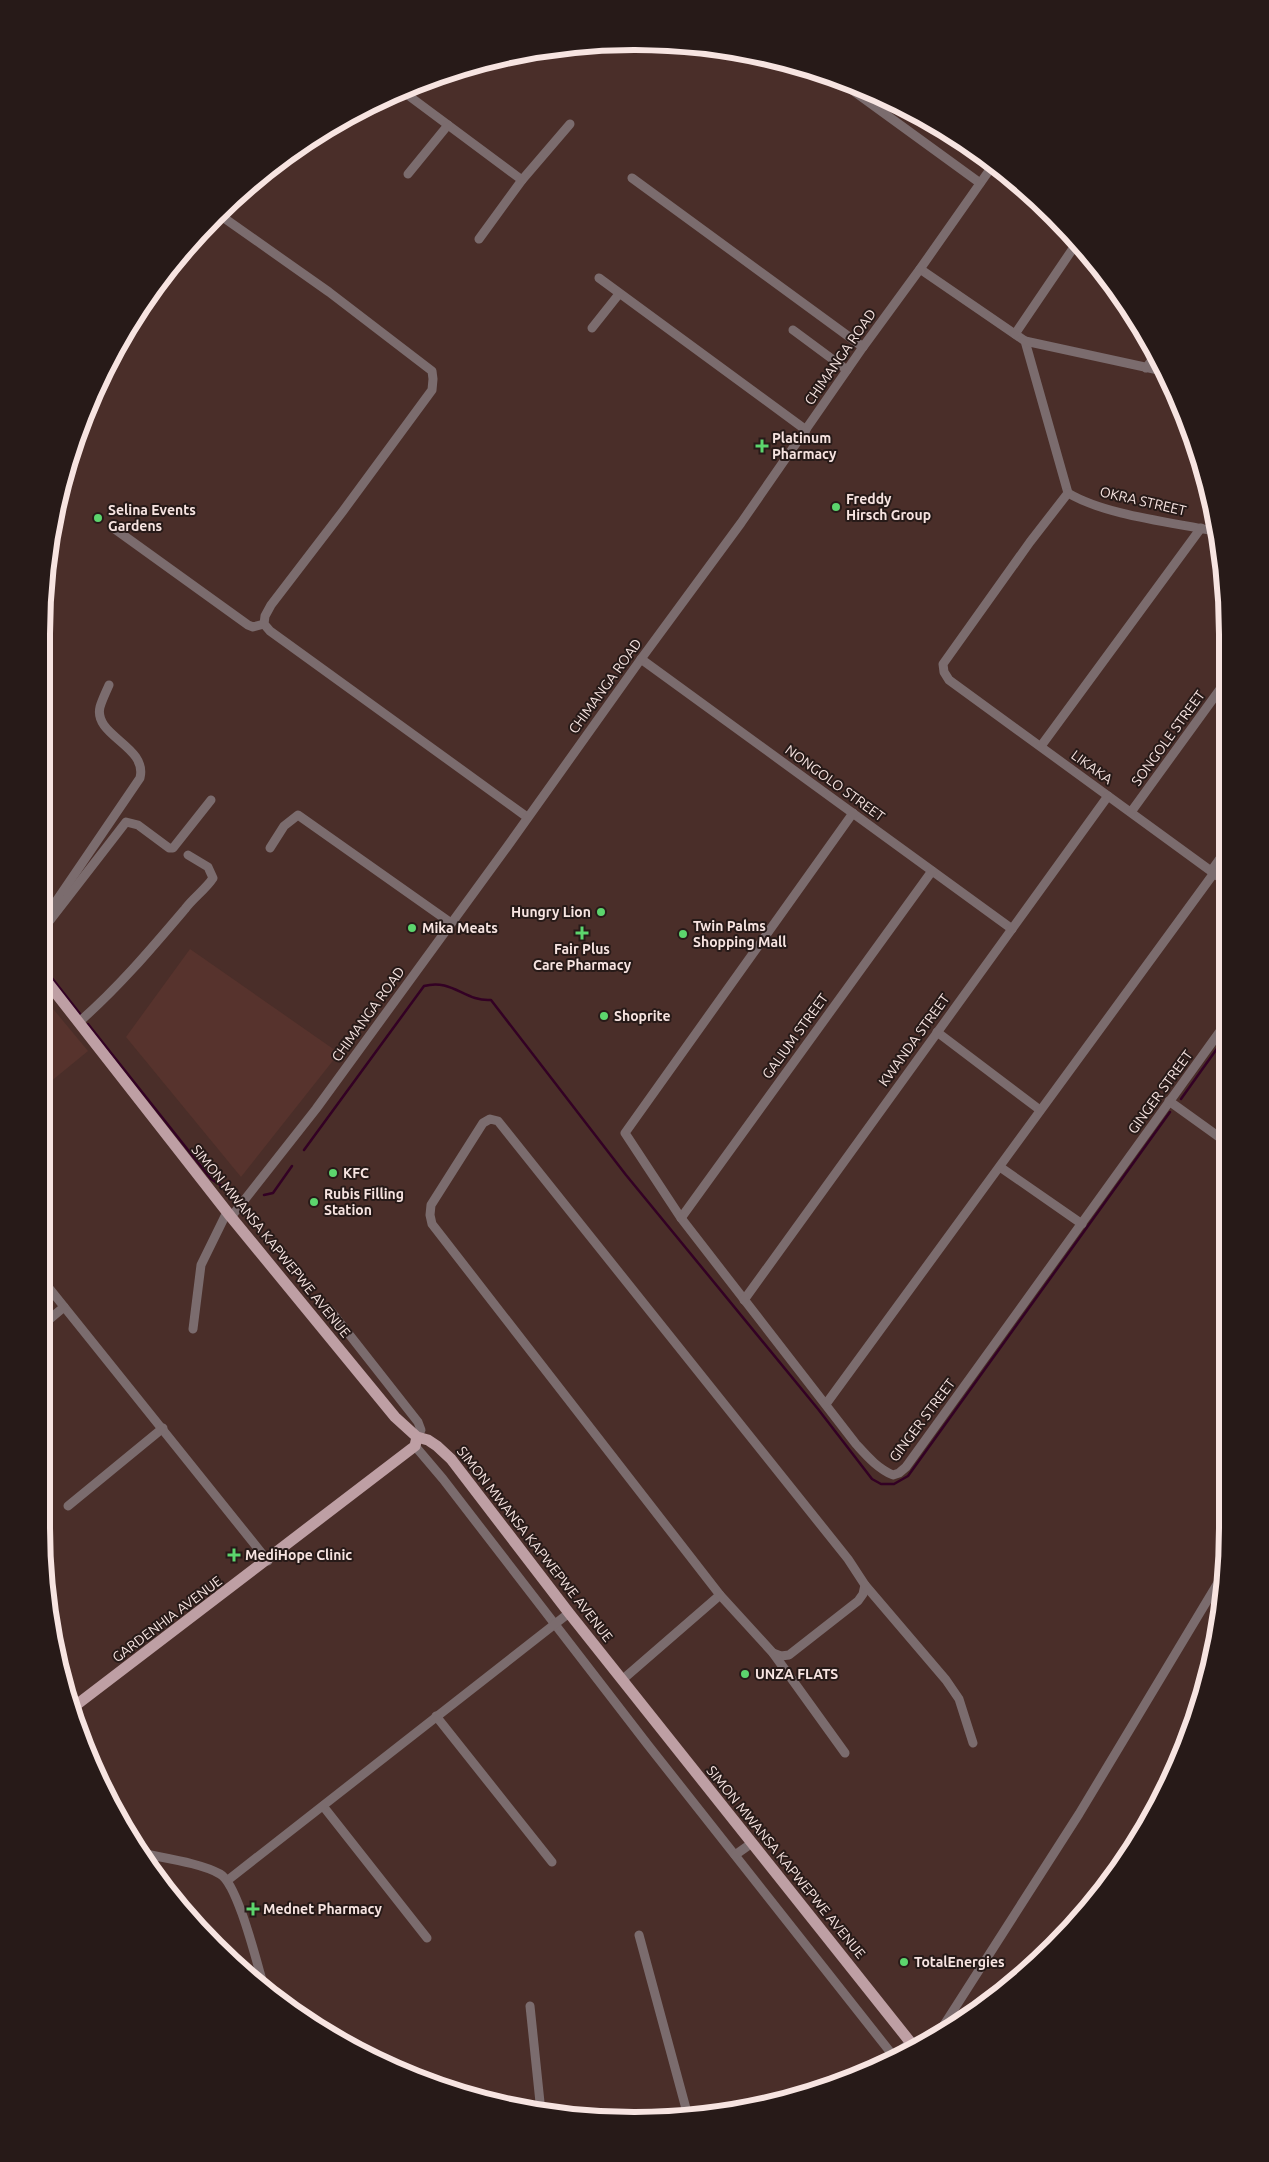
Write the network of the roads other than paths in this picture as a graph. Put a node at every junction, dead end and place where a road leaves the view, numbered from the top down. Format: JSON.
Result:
{"nodes":[{"id":1,"x":857,"y":94,"type":"edge"},
{"id":2,"x":408,"y":95,"type":"edge"},
{"id":3,"x":570,"y":124,"type":"dead end"},
{"id":4,"x":448,"y":125,"type":"junction"},
{"id":5,"x":989,"y":170,"type":"edge"},
{"id":6,"x":408,"y":174,"type":"dead end"},
{"id":7,"x":632,"y":178,"type":"dead end"},
{"id":8,"x":522,"y":180,"type":"junction"},
{"id":9,"x":980,"y":183,"type":"junction"},
{"id":10,"x":224,"y":219,"type":"edge"},
{"id":11,"x":479,"y":240,"type":"dead end"},
{"id":12,"x":1073,"y":248,"type":"edge"},
{"id":13,"x":920,"y":269,"type":"junction"},
{"id":14,"x":599,"y":278,"type":"dead end"},
{"id":15,"x":619,"y":294,"type":"junction"},
{"id":16,"x":592,"y":328,"type":"dead end"},
{"id":17,"x":793,"y":330,"type":"dead end"},
{"id":18,"x":1015,"y":334,"type":"junction"},
{"id":19,"x":1025,"y":341,"type":"junction"},
{"id":20,"x":863,"y":347,"type":"junction"},
{"id":21,"x":1151,"y":361,"type":"edge"},
{"id":22,"x":1146,"y":368,"type":"junction"},
{"id":23,"x":847,"y":370,"type":"junction"},
{"id":24,"x":1156,"y":370,"type":"edge"},
{"id":25,"x":806,"y":430,"type":"junction"},
{"id":26,"x":1068,"y":493,"type":"junction"},
{"id":27,"x":112,"y":527,"type":"dead end"},
{"id":28,"x":1201,"y":528,"type":"junction"},
{"id":29,"x":1210,"y":530,"type":"edge"},
{"id":30,"x":264,"y":624,"type":"junction"},
{"id":31,"x":641,"y":659,"type":"junction"},
{"id":32,"x":110,"y":685,"type":"dead end"},
{"id":33,"x":1219,"y":691,"type":"edge"},
{"id":34,"x":1041,"y":746,"type":"junction"},
{"id":35,"x":1108,"y":796,"type":"junction"},
{"id":36,"x":211,"y":800,"type":"dead end"},
{"id":37,"x":1131,"y":812,"type":"junction"},
{"id":38,"x":853,"y":813,"type":"junction"},
{"id":39,"x":527,"y":817,"type":"junction"},
{"id":40,"x":270,"y":848,"type":"dead end"},
{"id":41,"x":188,"y":855,"type":"dead end"},
{"id":42,"x":1219,"y":862,"type":"edge"},
{"id":43,"x":932,"y":871,"type":"junction"},
{"id":44,"x":1213,"y":872,"type":"junction"},
{"id":45,"x":1219,"y":877,"type":"edge"},
{"id":46,"x":50,"y":910,"type":"edge"},
{"id":47,"x":50,"y":920,"type":"edge"},
{"id":48,"x":451,"y":923,"type":"junction"},
{"id":49,"x":1012,"y":929,"type":"junction"},
{"id":50,"x":50,"y":986,"type":"edge"},
{"id":51,"x":79,"y":1022,"type":"junction"},
{"id":52,"x":937,"y":1032,"type":"junction"},
{"id":53,"x":1219,"y":1032,"type":"edge"},
{"id":54,"x":1169,"y":1101,"type":"junction"},
{"id":55,"x":1040,"y":1110,"type":"junction"},
{"id":56,"x":1219,"y":1137,"type":"edge"},
{"id":57,"x":1000,"y":1167,"type":"junction"},
{"id":58,"x":229,"y":1214,"type":"junction"},
{"id":59,"x":681,"y":1218,"type":"junction"},
{"id":60,"x":1082,"y":1224,"type":"junction"},
{"id":61,"x":50,"y":1289,"type":"edge"},
{"id":62,"x":744,"y":1300,"type":"junction"},
{"id":63,"x":64,"y":1307,"type":"junction"},
{"id":64,"x":330,"y":1310,"type":"dead end"},
{"id":65,"x":50,"y":1319,"type":"edge"},
{"id":66,"x":193,"y":1329,"type":"dead end"},
{"id":67,"x":826,"y":1404,"type":"junction"},
{"id":68,"x":162,"y":1428,"type":"junction"},
{"id":69,"x":416,"y":1442,"type":"junction"},
{"id":70,"x":68,"y":1506,"type":"dead end"},
{"id":71,"x":268,"y":1561,"type":"junction"},
{"id":72,"x":865,"y":1585,"type":"junction"},
{"id":73,"x":1216,"y":1589,"type":"edge"},
{"id":74,"x":720,"y":1595,"type":"junction"},
{"id":75,"x":569,"y":1613,"type":"junction"},
{"id":76,"x":556,"y":1623,"type":"junction"},
{"id":77,"x":773,"y":1653,"type":"junction"},
{"id":78,"x":622,"y":1680,"type":"junction"},
{"id":79,"x":78,"y":1705,"type":"edge"},
{"id":80,"x":436,"y":1716,"type":"junction"},
{"id":81,"x":973,"y":1743,"type":"dead end"},
{"id":82,"x":845,"y":1753,"type":"dead end"},
{"id":83,"x":322,"y":1806,"type":"junction"},
{"id":84,"x":752,"y":1843,"type":"junction"},
{"id":85,"x":151,"y":1855,"type":"edge"},
{"id":86,"x":735,"y":1855,"type":"junction"},
{"id":87,"x":552,"y":1862,"type":"dead end"},
{"id":88,"x":228,"y":1880,"type":"junction"},
{"id":89,"x":639,"y":1935,"type":"dead end"},
{"id":90,"x":427,"y":1938,"type":"dead end"},
{"id":91,"x":261,"y":1976,"type":"edge"},
{"id":92,"x":530,"y":2006,"type":"dead end"},
{"id":93,"x":945,"y":2022,"type":"edge"},
{"id":94,"x":910,"y":2043,"type":"edge"},
{"id":95,"x":891,"y":2053,"type":"edge"},
{"id":96,"x":540,"y":2104,"type":"edge"},
{"id":97,"x":686,"y":2110,"type":"edge"}],
"edges":[{"from":1,"to":9,"type":"street"},
{"from":2,"to":4,"type":"street"},
{"from":3,"to":8,"type":"street"},
{"from":4,"to":6,"type":"street"},
{"from":4,"to":8,"type":"street"},
{"from":5,"to":9,"type":"street","name":"CHIMANGA ROAD"},
{"from":7,"to":20,"type":"street"},
{"from":8,"to":11,"type":"street"},
{"from":9,"to":13,"type":"street","name":"CHIMANGA ROAD"},
{"from":10,"to":30,"type":"street"},
{"from":12,"to":18,"type":"street"},
{"from":13,"to":18,"type":"street"},
{"from":13,"to":20,"type":"street","name":"CHIMANGA ROAD"},
{"from":14,"to":15,"type":"street"},
{"from":15,"to":16,"type":"street"},
{"from":15,"to":25,"type":"street"},
{"from":17,"to":23,"type":"street"},
{"from":18,"to":19,"type":"street"},
{"from":19,"to":22,"type":"street"},
{"from":19,"to":26,"type":"street"},
{"from":20,"to":23,"type":"street","name":"CHIMANGA ROAD"},
{"from":21,"to":22,"type":"street"},
{"from":22,"to":24,"type":"street"},
{"from":23,"to":25,"type":"street","name":"CHIMANGA ROAD"},
{"from":25,"to":31,"type":"street","name":"CHIMANGA ROAD"},
{"from":26,"to":28,"type":"street","name":"OKRA STREET"},
{"from":26,"to":34,"type":"street","name":"LIKAKA"},
{"from":27,"to":30,"type":"street"},
{"from":28,"to":29,"type":"street","name":"OKRA STREET"},
{"from":28,"to":34,"type":"street"},
{"from":30,"to":39,"type":"street"},
{"from":31,"to":38,"type":"street","name":"NONGOLO STREET"},
{"from":31,"to":39,"type":"street","name":"CHIMANGA ROAD"},
{"from":32,"to":46,"type":"street"},
{"from":33,"to":37,"type":"street","name":"SONGOLE STREET"},
{"from":34,"to":35,"type":"street","name":"LIKAKA"},
{"from":35,"to":37,"type":"street","name":"LIKAKA"},
{"from":35,"to":49,"type":"street","name":"KWANDA STREET"},
{"from":36,"to":47,"type":"street"},
{"from":37,"to":44,"type":"street","name":"LIKAKA"},
{"from":38,"to":43,"type":"street","name":"NONGOLO STREET"},
{"from":38,"to":59,"type":"street","name":"GINGER STREET"},
{"from":39,"to":48,"type":"street","name":"CHIMANGA ROAD"},
{"from":40,"to":48,"type":"street"},
{"from":41,"to":51,"type":"street"},
{"from":42,"to":44,"type":"street"},
{"from":43,"to":49,"type":"street","name":"NONGOLO STREET"},
{"from":43,"to":59,"type":"street","name":"GALIUM STREET"},
{"from":44,"to":45,"type":"street","name":"LIKAKA"},
{"from":44,"to":55,"type":"street"},
{"from":48,"to":58,"type":"street","name":"CHIMANGA ROAD"},
{"from":49,"to":52,"type":"street","name":"KWANDA STREET"},
{"from":50,"to":51,"type":"main road","name":"SIMON MWANSA KAPWEPWE AVENUE"},
{"from":51,"to":58,"type":"main road","name":"SIMON MWANSA KAPWEPWE AVENUE"},
{"from":52,"to":55,"type":"street"},
{"from":52,"to":62,"type":"street","name":"KWANDA STREET"},
{"from":53,"to":54,"type":"street","name":"GINGER STREET"},
{"from":54,"to":56,"type":"street"},
{"from":54,"to":60,"type":"street","name":"GINGER STREET"},
{"from":55,"to":57,"type":"street"},
{"from":57,"to":60,"type":"street"},
{"from":57,"to":67,"type":"street"},
{"from":58,"to":66,"type":"street","name":"CHIMANGA ROAD"},
{"from":58,"to":69,"type":"main road","name":"SIMON MWANSA KAPWEPWE AVENUE"},
{"from":59,"to":62,"type":"street","name":"GINGER STREET"},
{"from":60,"to":67,"type":"street","name":"GINGER STREET"},
{"from":61,"to":63,"type":"street"},
{"from":62,"to":67,"type":"street","name":"GINGER STREET"},
{"from":63,"to":65,"type":"street"},
{"from":63,"to":68,"type":"street"},
{"from":64,"to":69,"type":"street"},
{"from":68,"to":70,"type":"street"},
{"from":68,"to":71,"type":"street"},
{"from":69,"to":71,"type":"main road","name":"GARDENHIA AVENUE"},
{"from":69,"to":75,"type":"main road","name":"SIMON MWANSA KAPWEPWE AVENUE"},
{"from":69,"to":76,"type":"street"},
{"from":71,"to":79,"type":"main road","name":"GARDENHIA AVENUE"},
{"from":72,"to":74,"type":"street"},
{"from":72,"to":77,"type":"street"},
{"from":72,"to":81,"type":"street"},
{"from":73,"to":93,"type":"street"},
{"from":74,"to":77,"type":"street"},
{"from":74,"to":78,"type":"street"},
{"from":75,"to":76,"type":"street"},
{"from":75,"to":78,"type":"main road","name":"SIMON MWANSA KAPWEPWE AVENUE"},
{"from":76,"to":80,"type":"street"},
{"from":76,"to":86,"type":"street"},
{"from":77,"to":82,"type":"street"},
{"from":78,"to":84,"type":"main road","name":"SIMON MWANSA KAPWEPWE AVENUE"},
{"from":80,"to":83,"type":"street"},
{"from":80,"to":87,"type":"street"},
{"from":83,"to":88,"type":"street"},
{"from":83,"to":90,"type":"street"},
{"from":84,"to":86,"type":"street"},
{"from":84,"to":94,"type":"main road","name":"SIMON MWANSA KAPWEPWE AVENUE"},
{"from":85,"to":88,"type":"street"},
{"from":86,"to":95,"type":"street"},
{"from":88,"to":91,"type":"street"},
{"from":89,"to":97,"type":"street"},
{"from":92,"to":96,"type":"street"}]}
